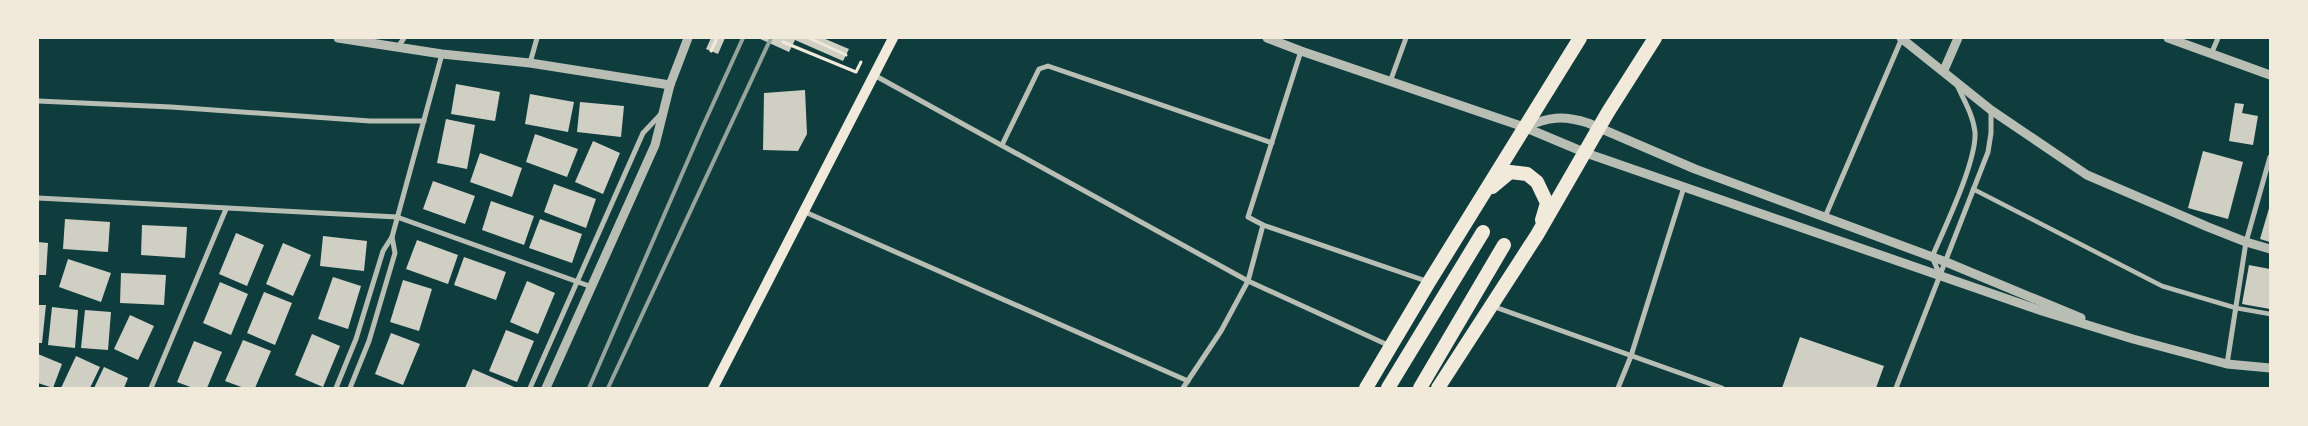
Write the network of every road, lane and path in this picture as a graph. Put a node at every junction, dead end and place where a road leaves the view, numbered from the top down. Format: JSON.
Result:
{"nodes":[{"id":1,"x":338,"y":38,"type":"edge"},
{"id":2,"x":404,"y":38,"type":"edge"},
{"id":3,"x":537,"y":38,"type":"edge"},
{"id":4,"x":688,"y":38,"type":"edge"},
{"id":5,"x":717,"y":38,"type":"edge"},
{"id":6,"x":809,"y":38,"type":"edge"},
{"id":7,"x":893,"y":38,"type":"edge"},
{"id":8,"x":1267,"y":38,"type":"edge"},
{"id":9,"x":1406,"y":38,"type":"edge"},
{"id":10,"x":1580,"y":38,"type":"edge"},
{"id":11,"x":1655,"y":38,"type":"edge"},
{"id":12,"x":1902,"y":38,"type":"edge"},
{"id":13,"x":1958,"y":38,"type":"edge"},
{"id":14,"x":2168,"y":38,"type":"edge"},
{"id":15,"x":2218,"y":38,"type":"edge"},
{"id":16,"x":783,"y":42,"type":"dead end"},
{"id":17,"x":398,"y":47,"type":"junction"},
{"id":18,"x":710,"y":51,"type":"dead end"},
{"id":19,"x":1301,"y":51,"type":"junction"},
{"id":20,"x":2212,"y":52,"type":"junction"},
{"id":21,"x":442,"y":54,"type":"junction"},
{"id":22,"x":846,"y":54,"type":"dead end"},
{"id":23,"x":861,"y":62,"type":"dead end"},
{"id":24,"x":530,"y":63,"type":"junction"},
{"id":25,"x":1944,"y":70,"type":"junction"},
{"id":26,"x":874,"y":75,"type":"junction"},
{"id":27,"x":2270,"y":75,"type":"edge"},
{"id":28,"x":1954,"y":78,"type":"junction"},
{"id":29,"x":1390,"y":82,"type":"junction"},
{"id":30,"x":670,"y":85,"type":"junction"},
{"id":31,"x":38,"y":101,"type":"edge"},
{"id":32,"x":1991,"y":110,"type":"junction"},
{"id":33,"x":663,"y":112,"type":"junction"},
{"id":34,"x":424,"y":121,"type":"junction"},
{"id":35,"x":1524,"y":128,"type":"junction"},
{"id":36,"x":1599,"y":128,"type":"junction"},
{"id":37,"x":1272,"y":142,"type":"junction"},
{"id":38,"x":1002,"y":145,"type":"junction"},
{"id":39,"x":1586,"y":153,"type":"junction"},
{"id":40,"x":2270,"y":157,"type":"edge"},
{"id":41,"x":1684,"y":187,"type":"junction"},
{"id":42,"x":1973,"y":189,"type":"junction"},
{"id":43,"x":1482,"y":195,"type":"junction"},
{"id":44,"x":38,"y":198,"type":"edge"},
{"id":45,"x":226,"y":208,"type":"junction"},
{"id":46,"x":805,"y":212,"type":"junction"},
{"id":47,"x":397,"y":217,"type":"junction"},
{"id":48,"x":1826,"y":217,"type":"junction"},
{"id":49,"x":1263,"y":225,"type":"junction"},
{"id":50,"x":1483,"y":232,"type":"dead end"},
{"id":51,"x":1538,"y":235,"type":"junction"},
{"id":52,"x":392,"y":237,"type":"junction"},
{"id":53,"x":2246,"y":242,"type":"junction"},
{"id":54,"x":1504,"y":245,"type":"dead end"},
{"id":55,"x":2270,"y":249,"type":"edge"},
{"id":56,"x":1932,"y":257,"type":"junction"},
{"id":57,"x":1946,"y":262,"type":"junction"},
{"id":58,"x":1940,"y":276,"type":"junction"},
{"id":59,"x":1248,"y":281,"type":"junction"},
{"id":60,"x":578,"y":282,"type":"junction"},
{"id":61,"x":1429,"y":282,"type":"junction"},
{"id":62,"x":592,"y":287,"type":"junction"},
{"id":63,"x":1492,"y":305,"type":"junction"},
{"id":64,"x":2236,"y":308,"type":"junction"},
{"id":65,"x":2270,"y":314,"type":"edge"},
{"id":66,"x":2133,"y":339,"type":"junction"},
{"id":67,"x":1391,"y":347,"type":"junction"},
{"id":68,"x":1631,"y":356,"type":"junction"},
{"id":69,"x":2227,"y":364,"type":"junction"},
{"id":70,"x":2270,"y":368,"type":"edge"},
{"id":71,"x":1188,"y":381,"type":"junction"},
{"id":72,"x":151,"y":388,"type":"edge"},
{"id":73,"x":336,"y":388,"type":"edge"},
{"id":74,"x":350,"y":388,"type":"edge"},
{"id":75,"x":530,"y":388,"type":"edge"},
{"id":76,"x":546,"y":388,"type":"edge"},
{"id":77,"x":716,"y":388,"type":"edge"},
{"id":78,"x":1183,"y":388,"type":"edge"},
{"id":79,"x":1366,"y":388,"type":"edge"},
{"id":80,"x":1388,"y":388,"type":"edge"},
{"id":81,"x":1420,"y":388,"type":"edge"},
{"id":82,"x":1438,"y":388,"type":"edge"},
{"id":83,"x":1618,"y":388,"type":"edge"},
{"id":84,"x":1722,"y":388,"type":"edge"},
{"id":85,"x":1896,"y":388,"type":"edge"}],
"edges":[{"from":1,"to":17,"type":"street"},
{"from":2,"to":17,"type":"street"},
{"from":3,"to":24,"type":"street"},
{"from":4,"to":30,"type":"street"},
{"from":5,"to":18,"type":"path"},
{"from":6,"to":22,"type":"path"},
{"from":7,"to":26,"type":"main road"},
{"from":8,"to":19,"type":"street"},
{"from":9,"to":29,"type":"street"},
{"from":10,"to":35,"type":"highway"},
{"from":11,"to":36,"type":"highway"},
{"from":12,"to":25,"type":"street"},
{"from":12,"to":48,"type":"street"},
{"from":13,"to":25,"type":"street"},
{"from":14,"to":20,"type":"street"},
{"from":15,"to":20,"type":"street"},
{"from":16,"to":23,"type":"path"},
{"from":17,"to":21,"type":"street"},
{"from":19,"to":29,"type":"street"},
{"from":19,"to":37,"type":"street"},
{"from":20,"to":27,"type":"street"},
{"from":21,"to":24,"type":"street"},
{"from":21,"to":34,"type":"street"},
{"from":24,"to":30,"type":"street"},
{"from":25,"to":28,"type":"street"},
{"from":26,"to":38,"type":"street"},
{"from":26,"to":46,"type":"main road"},
{"from":28,"to":32,"type":"street"},
{"from":28,"to":56,"type":"street"},
{"from":29,"to":35,"type":"street"},
{"from":30,"to":33,"type":"street"},
{"from":31,"to":34,"type":"street"},
{"from":32,"to":42,"type":"street"},
{"from":32,"to":53,"type":"street"},
{"from":33,"to":60,"type":"street"},
{"from":33,"to":62,"type":"street"},
{"from":34,"to":47,"type":"street"},
{"from":35,"to":36,"type":"street"},
{"from":35,"to":39,"type":"street"},
{"from":35,"to":43,"type":"highway"},
{"from":36,"to":39,"type":"highway"},
{"from":36,"to":48,"type":"street"},
{"from":37,"to":38,"type":"street"},
{"from":37,"to":49,"type":"street"},
{"from":38,"to":59,"type":"street"},
{"from":39,"to":41,"type":"street"},
{"from":39,"to":51,"type":"highway"},
{"from":40,"to":53,"type":"street"},
{"from":41,"to":58,"type":"street"},
{"from":41,"to":68,"type":"street"},
{"from":42,"to":57,"type":"street"},
{"from":42,"to":64,"type":"street"},
{"from":43,"to":51,"type":"highway"},
{"from":43,"to":61,"type":"highway"},
{"from":44,"to":45,"type":"street"},
{"from":45,"to":47,"type":"street"},
{"from":45,"to":72,"type":"street"},
{"from":46,"to":71,"type":"street"},
{"from":46,"to":77,"type":"main road"},
{"from":47,"to":52,"type":"street"},
{"from":47,"to":60,"type":"street"},
{"from":48,"to":56,"type":"street"},
{"from":49,"to":59,"type":"street"},
{"from":49,"to":61,"type":"street"},
{"from":50,"to":80,"type":"highway"},
{"from":51,"to":63,"type":"highway"},
{"from":52,"to":73,"type":"street"},
{"from":52,"to":74,"type":"street"},
{"from":53,"to":55,"type":"street"},
{"from":53,"to":64,"type":"street"},
{"from":54,"to":81,"type":"highway"},
{"from":56,"to":57,"type":"street"},
{"from":56,"to":58,"type":"street"},
{"from":57,"to":58,"type":"street"},
{"from":57,"to":66,"type":"street"},
{"from":58,"to":66,"type":"street"},
{"from":58,"to":85,"type":"street"},
{"from":59,"to":67,"type":"street"},
{"from":59,"to":71,"type":"street"},
{"from":60,"to":62,"type":"street"},
{"from":60,"to":75,"type":"street"},
{"from":61,"to":67,"type":"highway"},
{"from":62,"to":76,"type":"street"},
{"from":63,"to":68,"type":"street"},
{"from":63,"to":82,"type":"highway"},
{"from":64,"to":65,"type":"street"},
{"from":64,"to":69,"type":"street"},
{"from":66,"to":69,"type":"street"},
{"from":67,"to":79,"type":"highway"},
{"from":68,"to":83,"type":"street"},
{"from":68,"to":84,"type":"street"},
{"from":69,"to":70,"type":"street"},
{"from":71,"to":78,"type":"street"}]}
